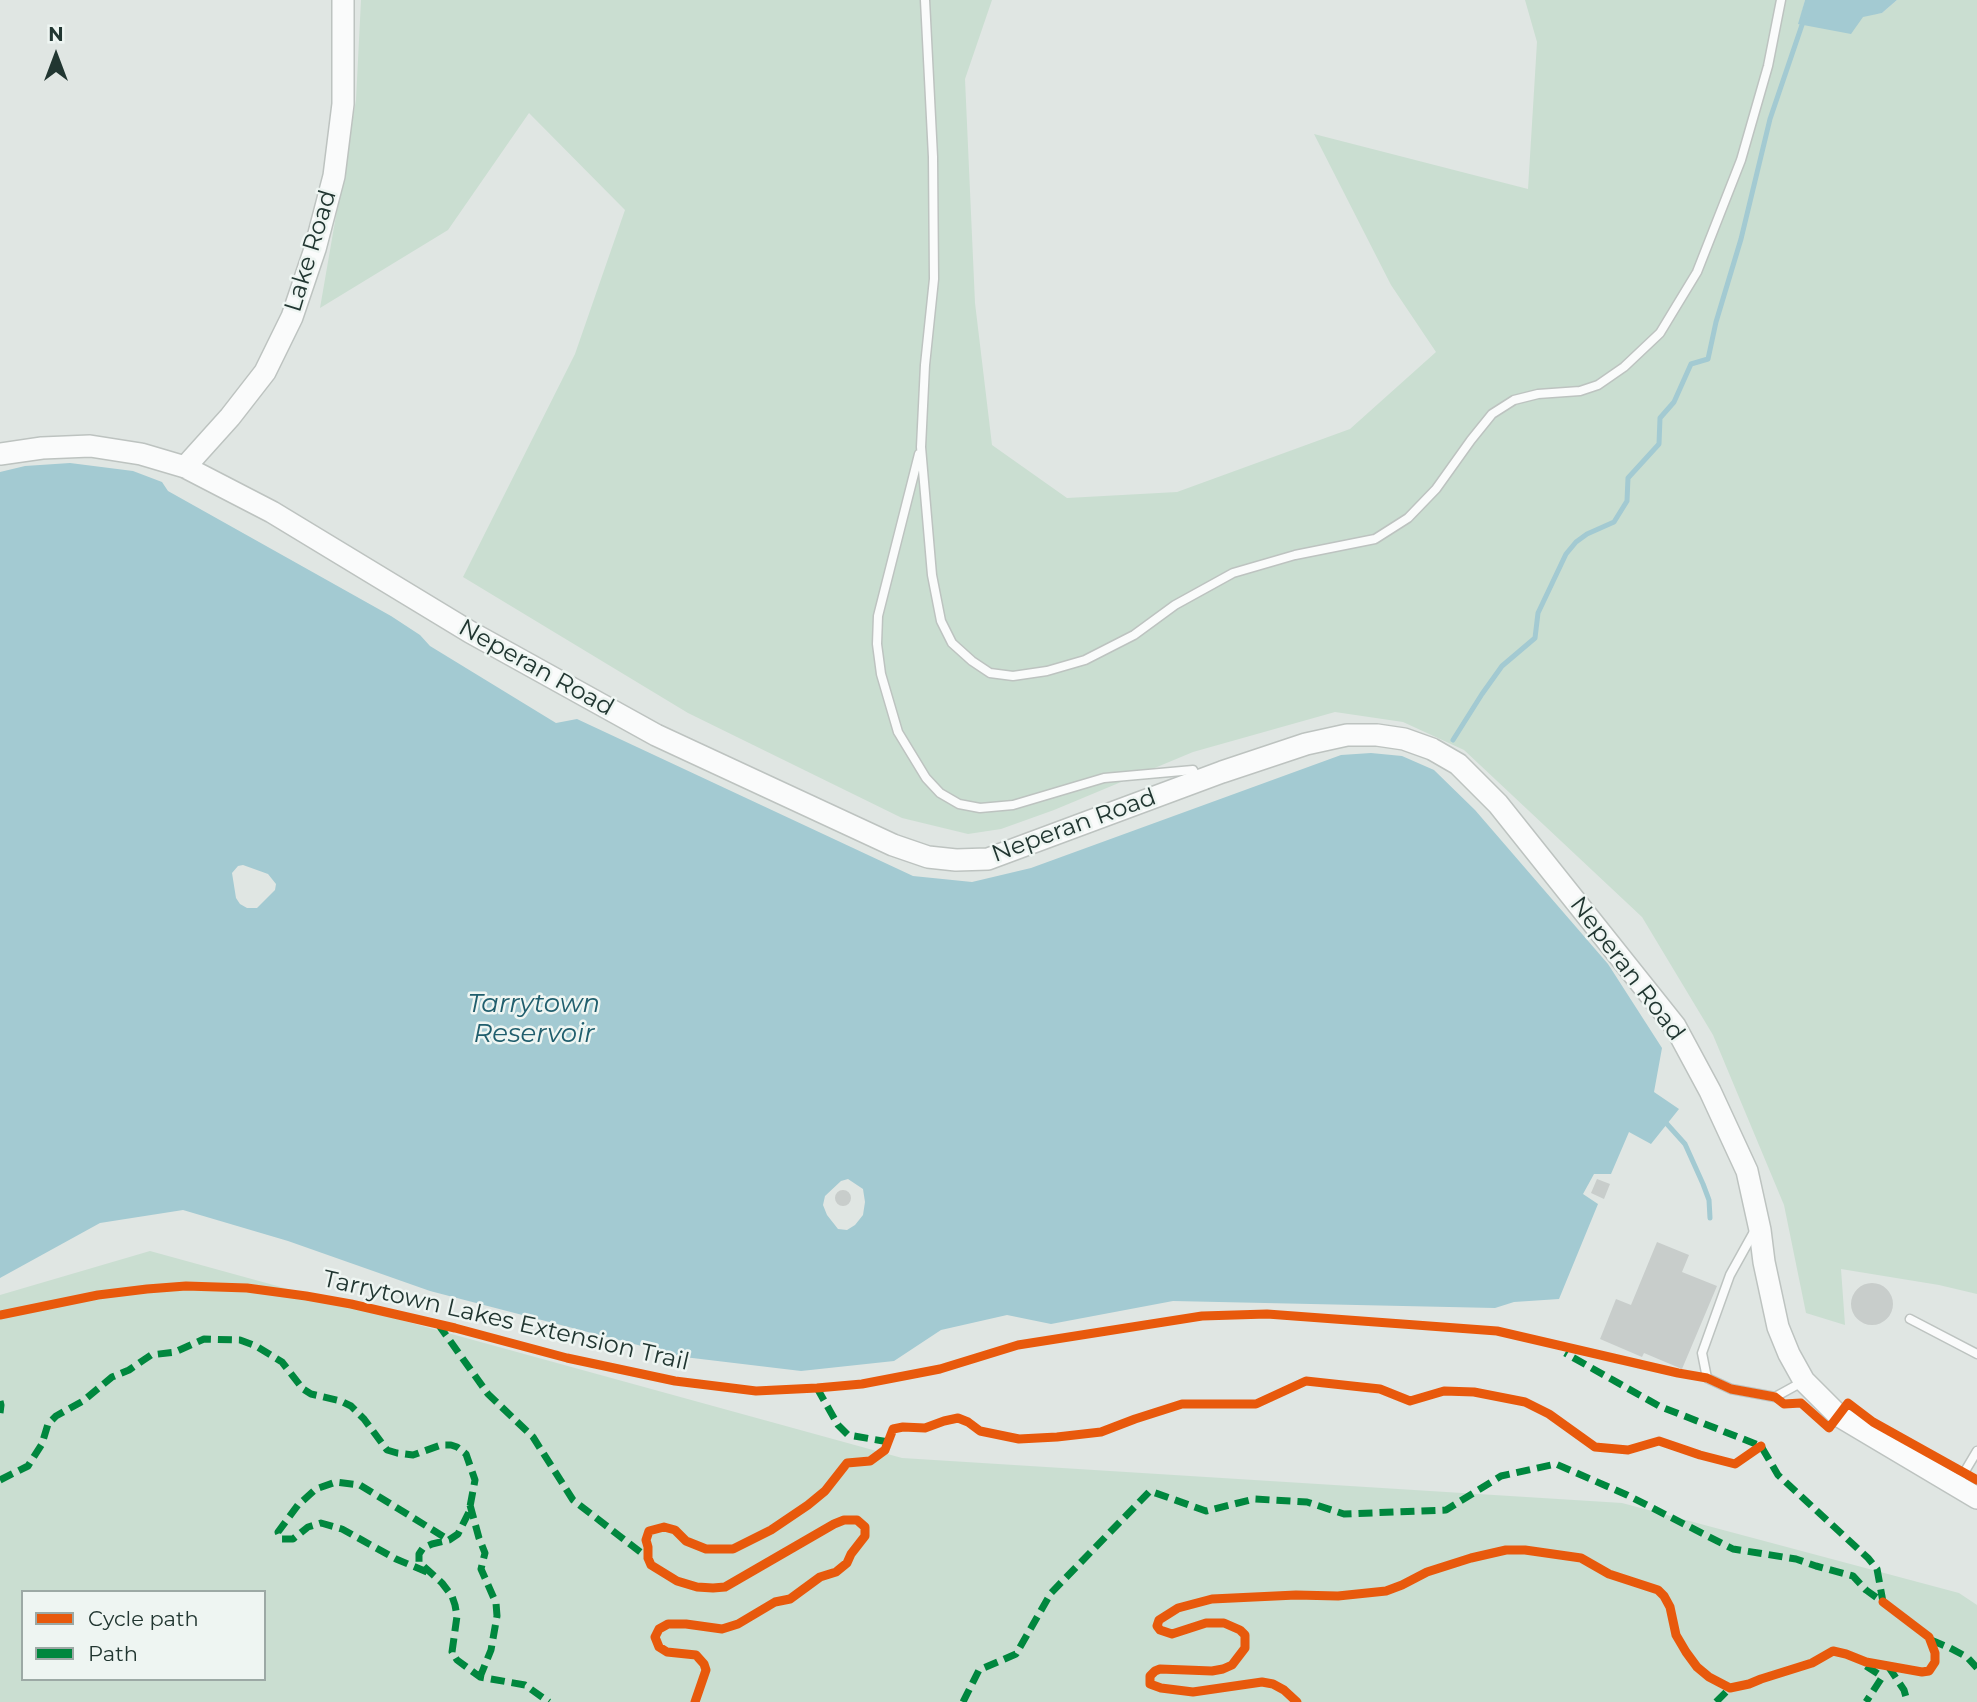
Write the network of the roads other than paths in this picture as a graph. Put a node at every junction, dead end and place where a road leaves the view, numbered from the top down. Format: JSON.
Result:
{"nodes":[{"id":1,"x":343,"y":0,"type":"edge"},
{"id":2,"x":925,"y":0,"type":"edge"},
{"id":3,"x":1781,"y":0,"type":"edge"},
{"id":4,"x":921,"y":447,"type":"junction"},
{"id":5,"x":0,"y":454,"type":"edge"},
{"id":6,"x":185,"y":467,"type":"junction"},
{"id":7,"x":1198,"y":781,"type":"junction"},
{"id":8,"x":1759,"y":1224,"type":"junction"},
{"id":9,"x":1910,"y":1319,"type":"dead end"},
{"id":10,"x":1977,"y":1354,"type":"edge"},
{"id":11,"x":1804,"y":1381,"type":"junction"},
{"id":12,"x":1977,"y":1451,"type":"edge"},
{"id":13,"x":1956,"y":1486,"type":"junction"},
{"id":14,"x":1977,"y":1498,"type":"edge"}],
"edges":[{"from":1,"to":6,"type":"street","name":"Lake Road"},
{"from":2,"to":4,"type":"lane"},
{"from":3,"to":4,"type":"lane"},
{"from":4,"to":7,"type":"lane"},
{"from":5,"to":6,"type":"street","name":"Neperan Road"},
{"from":6,"to":7,"type":"street","name":"Neperan Road"},
{"from":7,"to":8,"type":"street","name":"Neperan Road"},
{"from":8,"to":11,"type":"street","name":"Neperan Road"},
{"from":8,"to":11,"type":"lane"},
{"from":9,"to":10,"type":"lane"},
{"from":11,"to":13,"type":"street","name":"Neperan Road"},
{"from":12,"to":13,"type":"lane"},
{"from":13,"to":14,"type":"street","name":"Neperan Road"}]}
